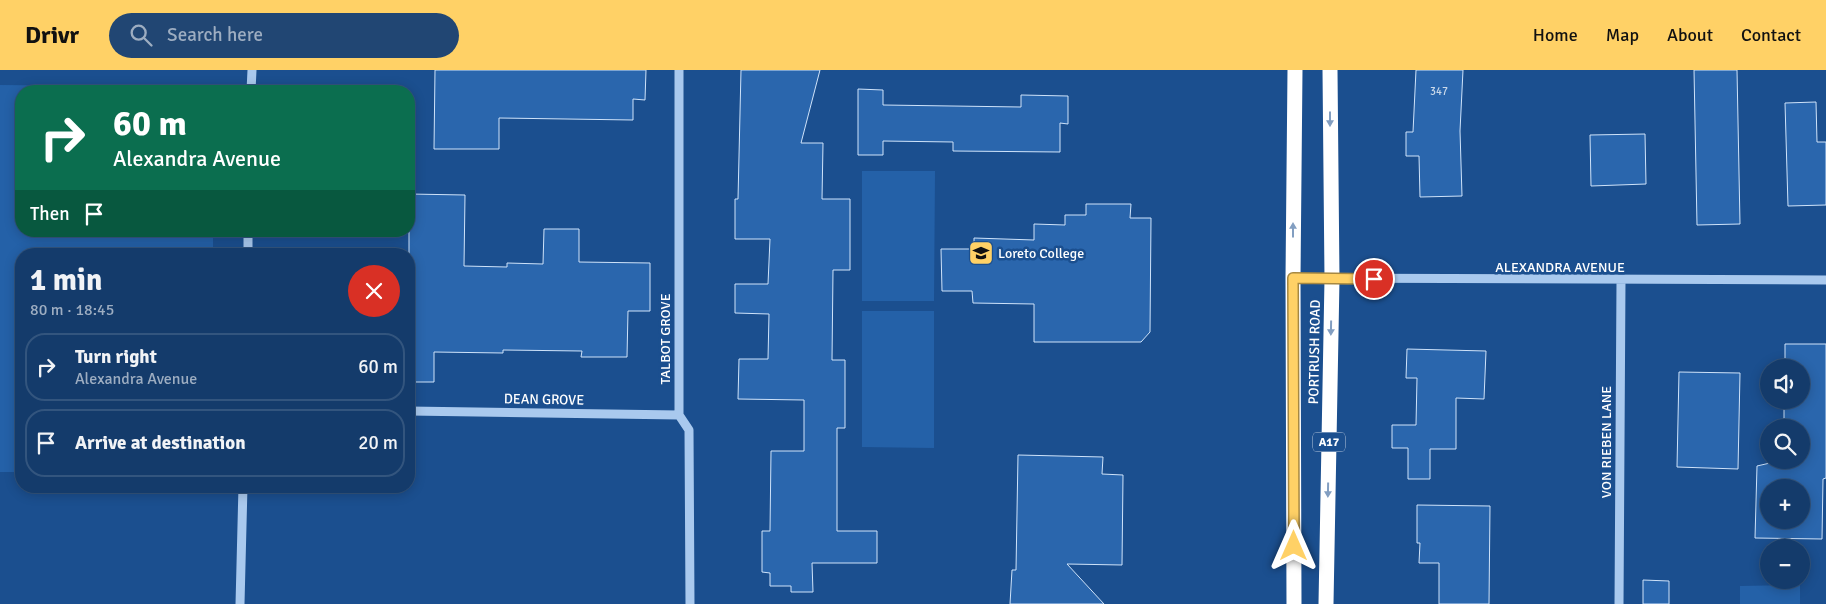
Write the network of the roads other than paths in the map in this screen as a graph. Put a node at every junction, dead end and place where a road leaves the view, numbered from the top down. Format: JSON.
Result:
{"nodes":[{"id":1,"x":252,"y":70,"type":"edge"},
{"id":2,"x":679,"y":70,"type":"edge"},
{"id":3,"x":1295,"y":70,"type":"edge"},
{"id":4,"x":1330,"y":70,"type":"edge"},
{"id":5,"x":251,"y":85,"type":"edge"},
{"id":6,"x":1293,"y":278,"type":"junction"},
{"id":7,"x":1332,"y":279,"type":"junction"},
{"id":8,"x":1826,"y":280,"type":"edge"},
{"id":9,"x":1621,"y":281,"type":"junction"},
{"id":10,"x":415,"y":410,"type":"edge"},
{"id":11,"x":679,"y":415,"type":"junction"},
{"id":12,"x":243,"y":493,"type":"edge"},
{"id":13,"x":240,"y":604,"type":"edge"},
{"id":14,"x":690,"y":604,"type":"edge"},
{"id":15,"x":1294,"y":604,"type":"edge"},
{"id":16,"x":1326,"y":604,"type":"edge"},
{"id":17,"x":1619,"y":604,"type":"edge"}],
"edges":[{"from":1,"to":5,"type":"street"},
{"from":2,"to":11,"type":"street","name":"TALBOT GROVE"},
{"from":6,"to":3,"type":"highway","name":"PORTRUSH ROAD","number":"A17","one_way":true},
{"from":4,"to":7,"type":"highway","name":"PORTRUSH ROAD","number":"A17","one_way":true},
{"from":6,"to":7,"type":"street","name":"ALEXANDRA AVENUE"},
{"from":6,"to":15,"type":"highway","name":"PORTRUSH ROAD","number":"A17"},
{"from":7,"to":9,"type":"street","name":"ALEXANDRA AVENUE"},
{"from":7,"to":16,"type":"highway","name":"PORTRUSH ROAD","number":"A17","one_way":true},
{"from":8,"to":9,"type":"street","name":"ALEXANDRA AVENUE"},
{"from":9,"to":17,"type":"street","name":"VON RIEBEN LANE"},
{"from":10,"to":11,"type":"street","name":"DEAN GROVE"},
{"from":11,"to":14,"type":"street","name":"TALBOT GROVE"},
{"from":12,"to":13,"type":"street"}]}
